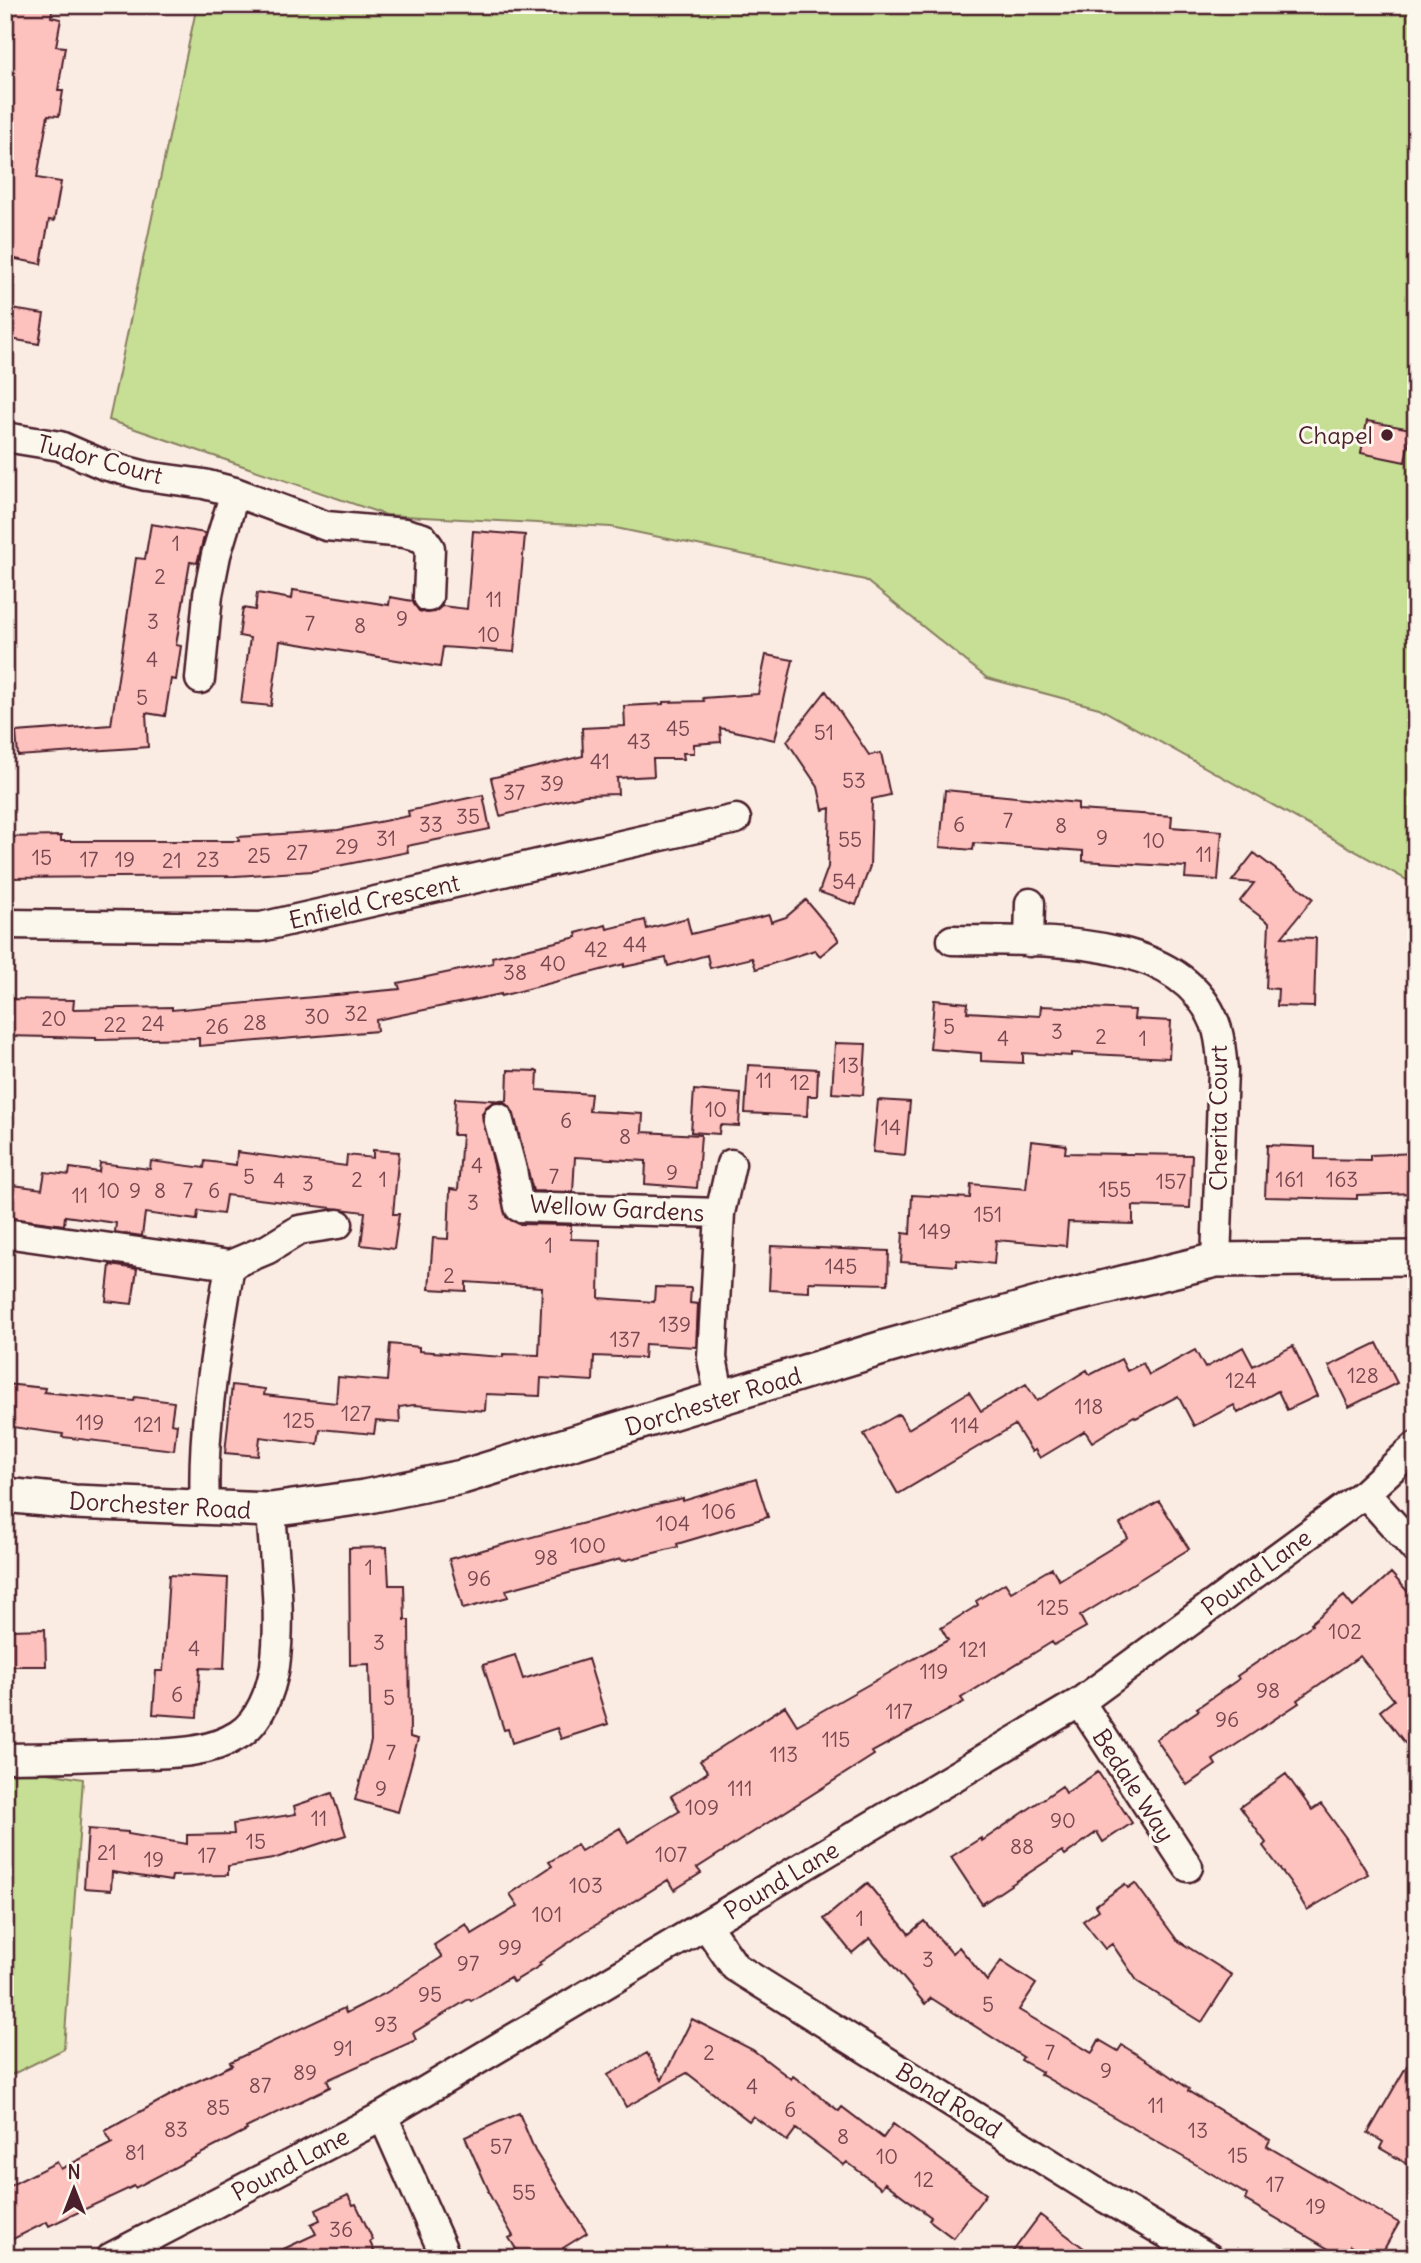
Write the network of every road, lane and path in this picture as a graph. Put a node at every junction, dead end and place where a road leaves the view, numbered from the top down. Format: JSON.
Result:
{"nodes":[{"id":1,"x":5,"y":437,"type":"edge"},
{"id":2,"x":235,"y":492,"type":"junction"},
{"id":3,"x":428,"y":597,"type":"dead end"},
{"id":4,"x":200,"y":679,"type":"dead end"},
{"id":5,"x":736,"y":819,"type":"dead end"},
{"id":6,"x":1030,"y":902,"type":"dead end"},
{"id":7,"x":5,"y":924,"type":"edge"},
{"id":8,"x":952,"y":940,"type":"dead end"},
{"id":9,"x":1029,"y":942,"type":"junction"},
{"id":10,"x":498,"y":1118,"type":"dead end"},
{"id":11,"x":731,"y":1164,"type":"dead end"},
{"id":12,"x":720,"y":1213,"type":"junction"},
{"id":13,"x":338,"y":1224,"type":"dead end"},
{"id":14,"x":5,"y":1233,"type":"edge"},
{"id":15,"x":1416,"y":1258,"type":"edge"},
{"id":16,"x":1216,"y":1261,"type":"junction"},
{"id":17,"x":230,"y":1265,"type":"junction"},
{"id":18,"x":720,"y":1398,"type":"junction"},
{"id":19,"x":1416,"y":1446,"type":"edge"},
{"id":20,"x":1365,"y":1493,"type":"junction"},
{"id":21,"x":5,"y":1495,"type":"edge"},
{"id":22,"x":205,"y":1508,"type":"junction"},
{"id":23,"x":271,"y":1510,"type":"junction"},
{"id":24,"x":1416,"y":1550,"type":"edge"},
{"id":25,"x":1080,"y":1702,"type":"junction"},
{"id":26,"x":5,"y":1758,"type":"edge"},
{"id":27,"x":1188,"y":1867,"type":"dead end"},
{"id":28,"x":706,"y":1925,"type":"junction"},
{"id":29,"x":383,"y":2116,"type":"junction"},
{"id":30,"x":110,"y":2258,"type":"edge"},
{"id":31,"x":446,"y":2258,"type":"edge"},
{"id":32,"x":1209,"y":2258,"type":"edge"}],
"edges":[{"from":1,"to":2,"type":"street","name":"Tudor Court"},
{"from":2,"to":3,"type":"street","name":"Tudor Court"},
{"from":2,"to":4,"type":"street"},
{"from":5,"to":7,"type":"street","name":"Enfield Crescent"},
{"from":6,"to":9,"type":"street"},
{"from":8,"to":9,"type":"street","name":"Cherita Court"},
{"from":9,"to":16,"type":"street","name":"Cherita Court"},
{"from":10,"to":12,"type":"street","name":"Wellow Gardens"},
{"from":11,"to":12,"type":"street","name":"Wellow Gardens"},
{"from":12,"to":18,"type":"street","name":"Wellow Gardens"},
{"from":13,"to":17,"type":"street"},
{"from":14,"to":17,"type":"street"},
{"from":15,"to":16,"type":"street","name":"Dorchester Road"},
{"from":16,"to":18,"type":"street","name":"Dorchester Road"},
{"from":17,"to":22,"type":"street"},
{"from":18,"to":23,"type":"street","name":"Dorchester Road"},
{"from":19,"to":20,"type":"street","name":"Pound Lane"},
{"from":20,"to":24,"type":"street"},
{"from":20,"to":25,"type":"street","name":"Pound Lane"},
{"from":21,"to":22,"type":"street","name":"Dorchester Road"},
{"from":22,"to":23,"type":"street","name":"Dorchester Road"},
{"from":23,"to":26,"type":"street"},
{"from":25,"to":27,"type":"street","name":"Bedale Way"},
{"from":25,"to":28,"type":"street","name":"Pound Lane"},
{"from":28,"to":29,"type":"street","name":"Pound Lane"},
{"from":28,"to":32,"type":"street","name":"Bond Road"},
{"from":29,"to":30,"type":"street","name":"Pound Lane"},
{"from":29,"to":31,"type":"street"}]}
